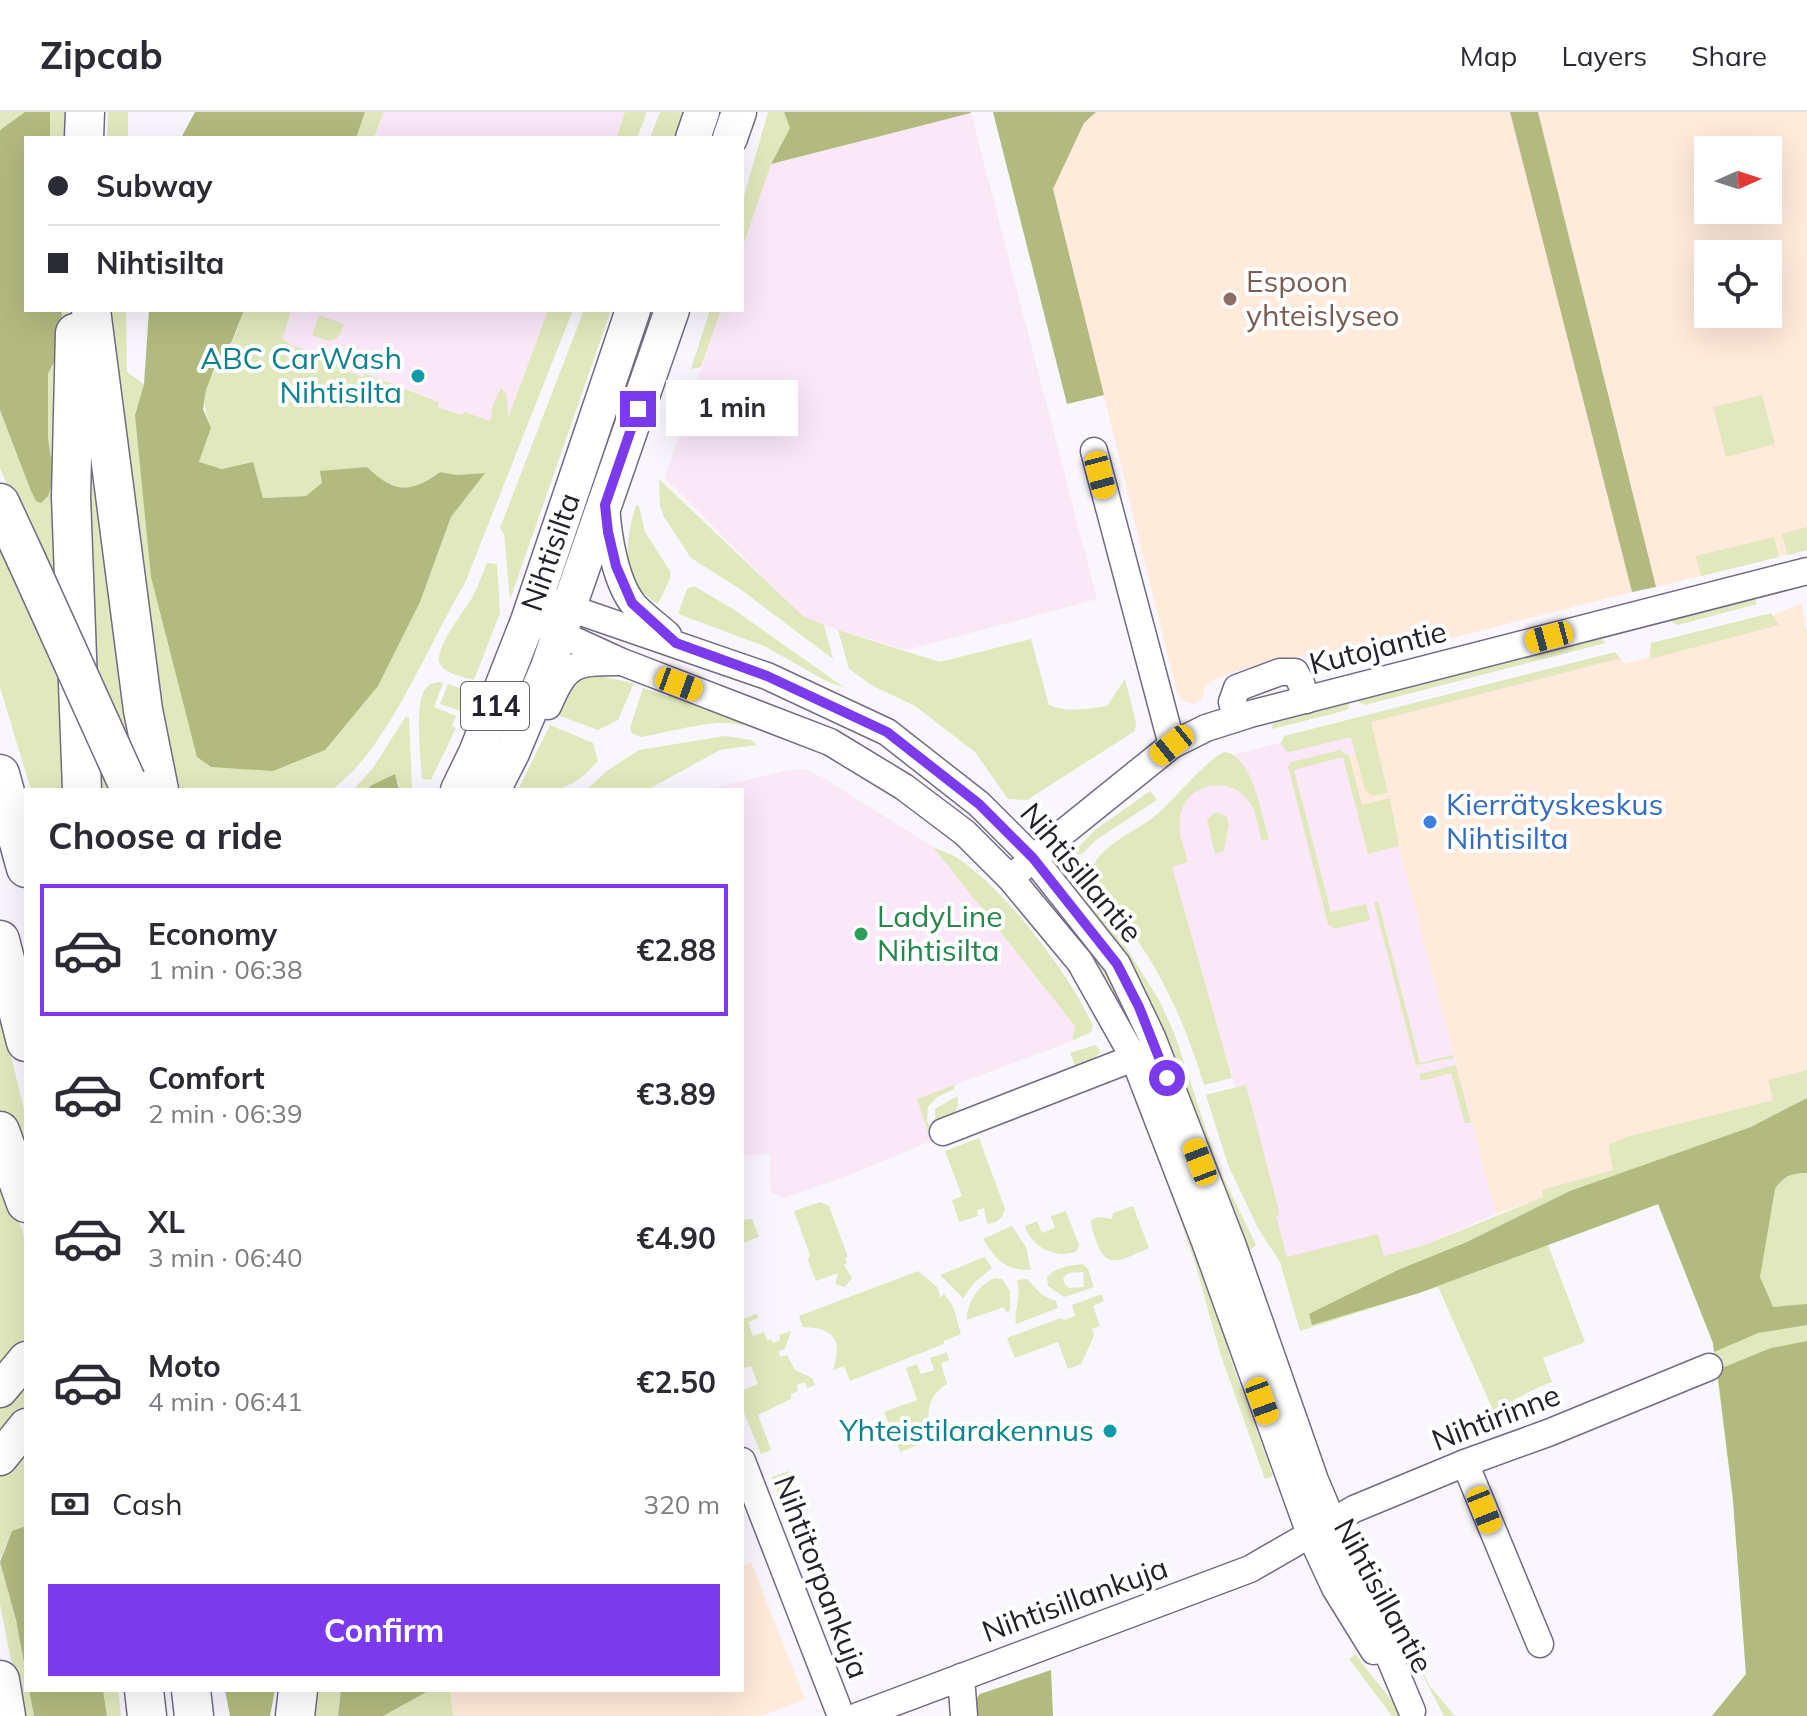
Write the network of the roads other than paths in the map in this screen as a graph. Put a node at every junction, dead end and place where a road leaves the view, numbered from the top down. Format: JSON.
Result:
{"nodes":[{"id":1,"x":85,"y":112,"type":"edge"},
{"id":2,"x":702,"y":112,"type":"edge"},
{"id":3,"x":739,"y":112,"type":"edge"},
{"id":4,"x":84,"y":136,"type":"edge"},
{"id":5,"x":694,"y":136,"type":"edge"},
{"id":6,"x":731,"y":136,"type":"edge"},
{"id":7,"x":76,"y":312,"type":"edge"},
{"id":8,"x":91,"y":312,"type":"edge"},
{"id":9,"x":632,"y":312,"type":"edge"},
{"id":10,"x":671,"y":312,"type":"edge"},
{"id":11,"x":1094,"y":451,"type":"dead end"},
{"id":12,"x":0,"y":503,"type":"edge"},
{"id":13,"x":605,"y":505,"type":"junction"},
{"id":14,"x":1807,"y":571,"type":"edge"},
{"id":15,"x":532,"y":609,"type":"junction"},
{"id":16,"x":564,"y":620,"type":"junction"},
{"id":17,"x":676,"y":643,"type":"junction"},
{"id":18,"x":622,"y":662,"type":"junction"},
{"id":19,"x":1172,"y":745,"type":"junction"},
{"id":20,"x":512,"y":753,"type":"junction"},
{"id":21,"x":0,"y":774,"type":"edge"},
{"id":22,"x":139,"y":787,"type":"edge"},
{"id":23,"x":82,"y":788,"type":"edge"},
{"id":24,"x":459,"y":788,"type":"edge"},
{"id":25,"x":494,"y":788,"type":"edge"},
{"id":26,"x":1033,"y":858,"type":"junction"},
{"id":27,"x":24,"y":861,"type":"edge"},
{"id":28,"x":1011,"y":879,"type":"junction"},
{"id":29,"x":0,"y":940,"type":"edge"},
{"id":30,"x":24,"y":1034,"type":"edge"},
{"id":31,"x":1145,"y":1054,"type":"junction"},
{"id":32,"x":0,"y":1131,"type":"edge"},
{"id":33,"x":943,"y":1132,"type":"dead end"},
{"id":34,"x":24,"y":1197,"type":"edge"},
{"id":35,"x":24,"y":1361,"type":"edge"},
{"id":36,"x":1709,"y":1367,"type":"dead end"},
{"id":37,"x":0,"y":1390,"type":"edge"},
{"id":38,"x":24,"y":1428,"type":"edge"},
{"id":39,"x":0,"y":1458,"type":"edge"},
{"id":40,"x":1465,"y":1463,"type":"junction"},
{"id":41,"x":744,"y":1466,"type":"edge"},
{"id":42,"x":1321,"y":1528,"type":"junction"},
{"id":43,"x":1540,"y":1644,"type":"dead end"},
{"id":44,"x":961,"y":1677,"type":"junction"},
{"id":45,"x":0,"y":1680,"type":"edge"},
{"id":46,"x":191,"y":1692,"type":"edge"},
{"id":47,"x":298,"y":1692,"type":"edge"},
{"id":48,"x":1414,"y":1714,"type":"edge"},
{"id":49,"x":6,"y":1716,"type":"edge"},
{"id":50,"x":194,"y":1716,"type":"edge"},
{"id":51,"x":295,"y":1716,"type":"edge"},
{"id":52,"x":841,"y":1716,"type":"edge"},
{"id":53,"x":858,"y":1716,"type":"edge"},
{"id":54,"x":964,"y":1716,"type":"edge"}],
"edges":[{"from":1,"to":4,"type":"highway"},
{"from":2,"to":5,"type":"main road"},
{"from":3,"to":6,"type":"main road"},
{"from":7,"to":23,"type":"highway"},
{"from":8,"to":22,"type":"highway"},
{"from":9,"to":15,"type":"main road","name":"Nihtisilta","number":"114"},
{"from":10,"to":13,"type":"main road","name":"Nihtisilta","number":"114"},
{"from":11,"to":19,"type":"street"},
{"from":12,"to":22,"type":"highway","bridge":true},
{"from":13,"to":16,"type":"main road","name":"Nihtisilta","number":"114"},
{"from":13,"to":17,"type":"street","name":"Nihtisillantie"},
{"from":14,"to":19,"type":"street","name":"Kutojantie"},
{"from":15,"to":16,"type":"street","name":"Nihtisillantie"},
{"from":15,"to":24,"type":"main road","name":"Nihtisilta","number":"114"},
{"from":16,"to":17,"type":"street","name":"Nihtisillantie"},
{"from":16,"to":18,"type":"street","name":"Nihtisillantie"},
{"from":16,"to":20,"type":"main road","name":"Nihtisilta","number":"114"},
{"from":17,"to":26,"type":"street","name":"Nihtisillantie"},
{"from":18,"to":20,"type":"street","name":"Nihtisillantie"},
{"from":18,"to":28,"type":"street","name":"Nihtisillantie"},
{"from":19,"to":26,"type":"street","name":"Kutojantie"},
{"from":20,"to":25,"type":"main road","name":"Nihtisilta","number":"114"},
{"from":21,"to":27,"type":"highway"},
{"from":26,"to":28,"type":"street","name":"Kutojantie"},
{"from":26,"to":31,"type":"street","name":"Nihtisillantie"},
{"from":28,"to":31,"type":"street","name":"Nihtisillantie"},
{"from":29,"to":30,"type":"highway"},
{"from":31,"to":33,"type":"street"},
{"from":31,"to":42,"type":"street","name":"Nihtisillantie"},
{"from":32,"to":34,"type":"highway"},
{"from":35,"to":37,"type":"main road"},
{"from":36,"to":40,"type":"street","name":"Nihtirinne"},
{"from":38,"to":39,"type":"main road"},
{"from":40,"to":42,"type":"street","name":"Nihtirinne"},
{"from":40,"to":43,"type":"street"},
{"from":41,"to":52,"type":"street","name":"Nihtitorpankuja"},
{"from":42,"to":44,"type":"street","name":"Nihtisillankuja"},
{"from":42,"to":48,"type":"street","name":"Nihtisillantie"},
{"from":44,"to":53,"type":"street","name":"Nihtisillankuja"},
{"from":44,"to":54,"type":"street"},
{"from":45,"to":49,"type":"highway"},
{"from":46,"to":50,"type":"highway"},
{"from":47,"to":51,"type":"highway"}]}
